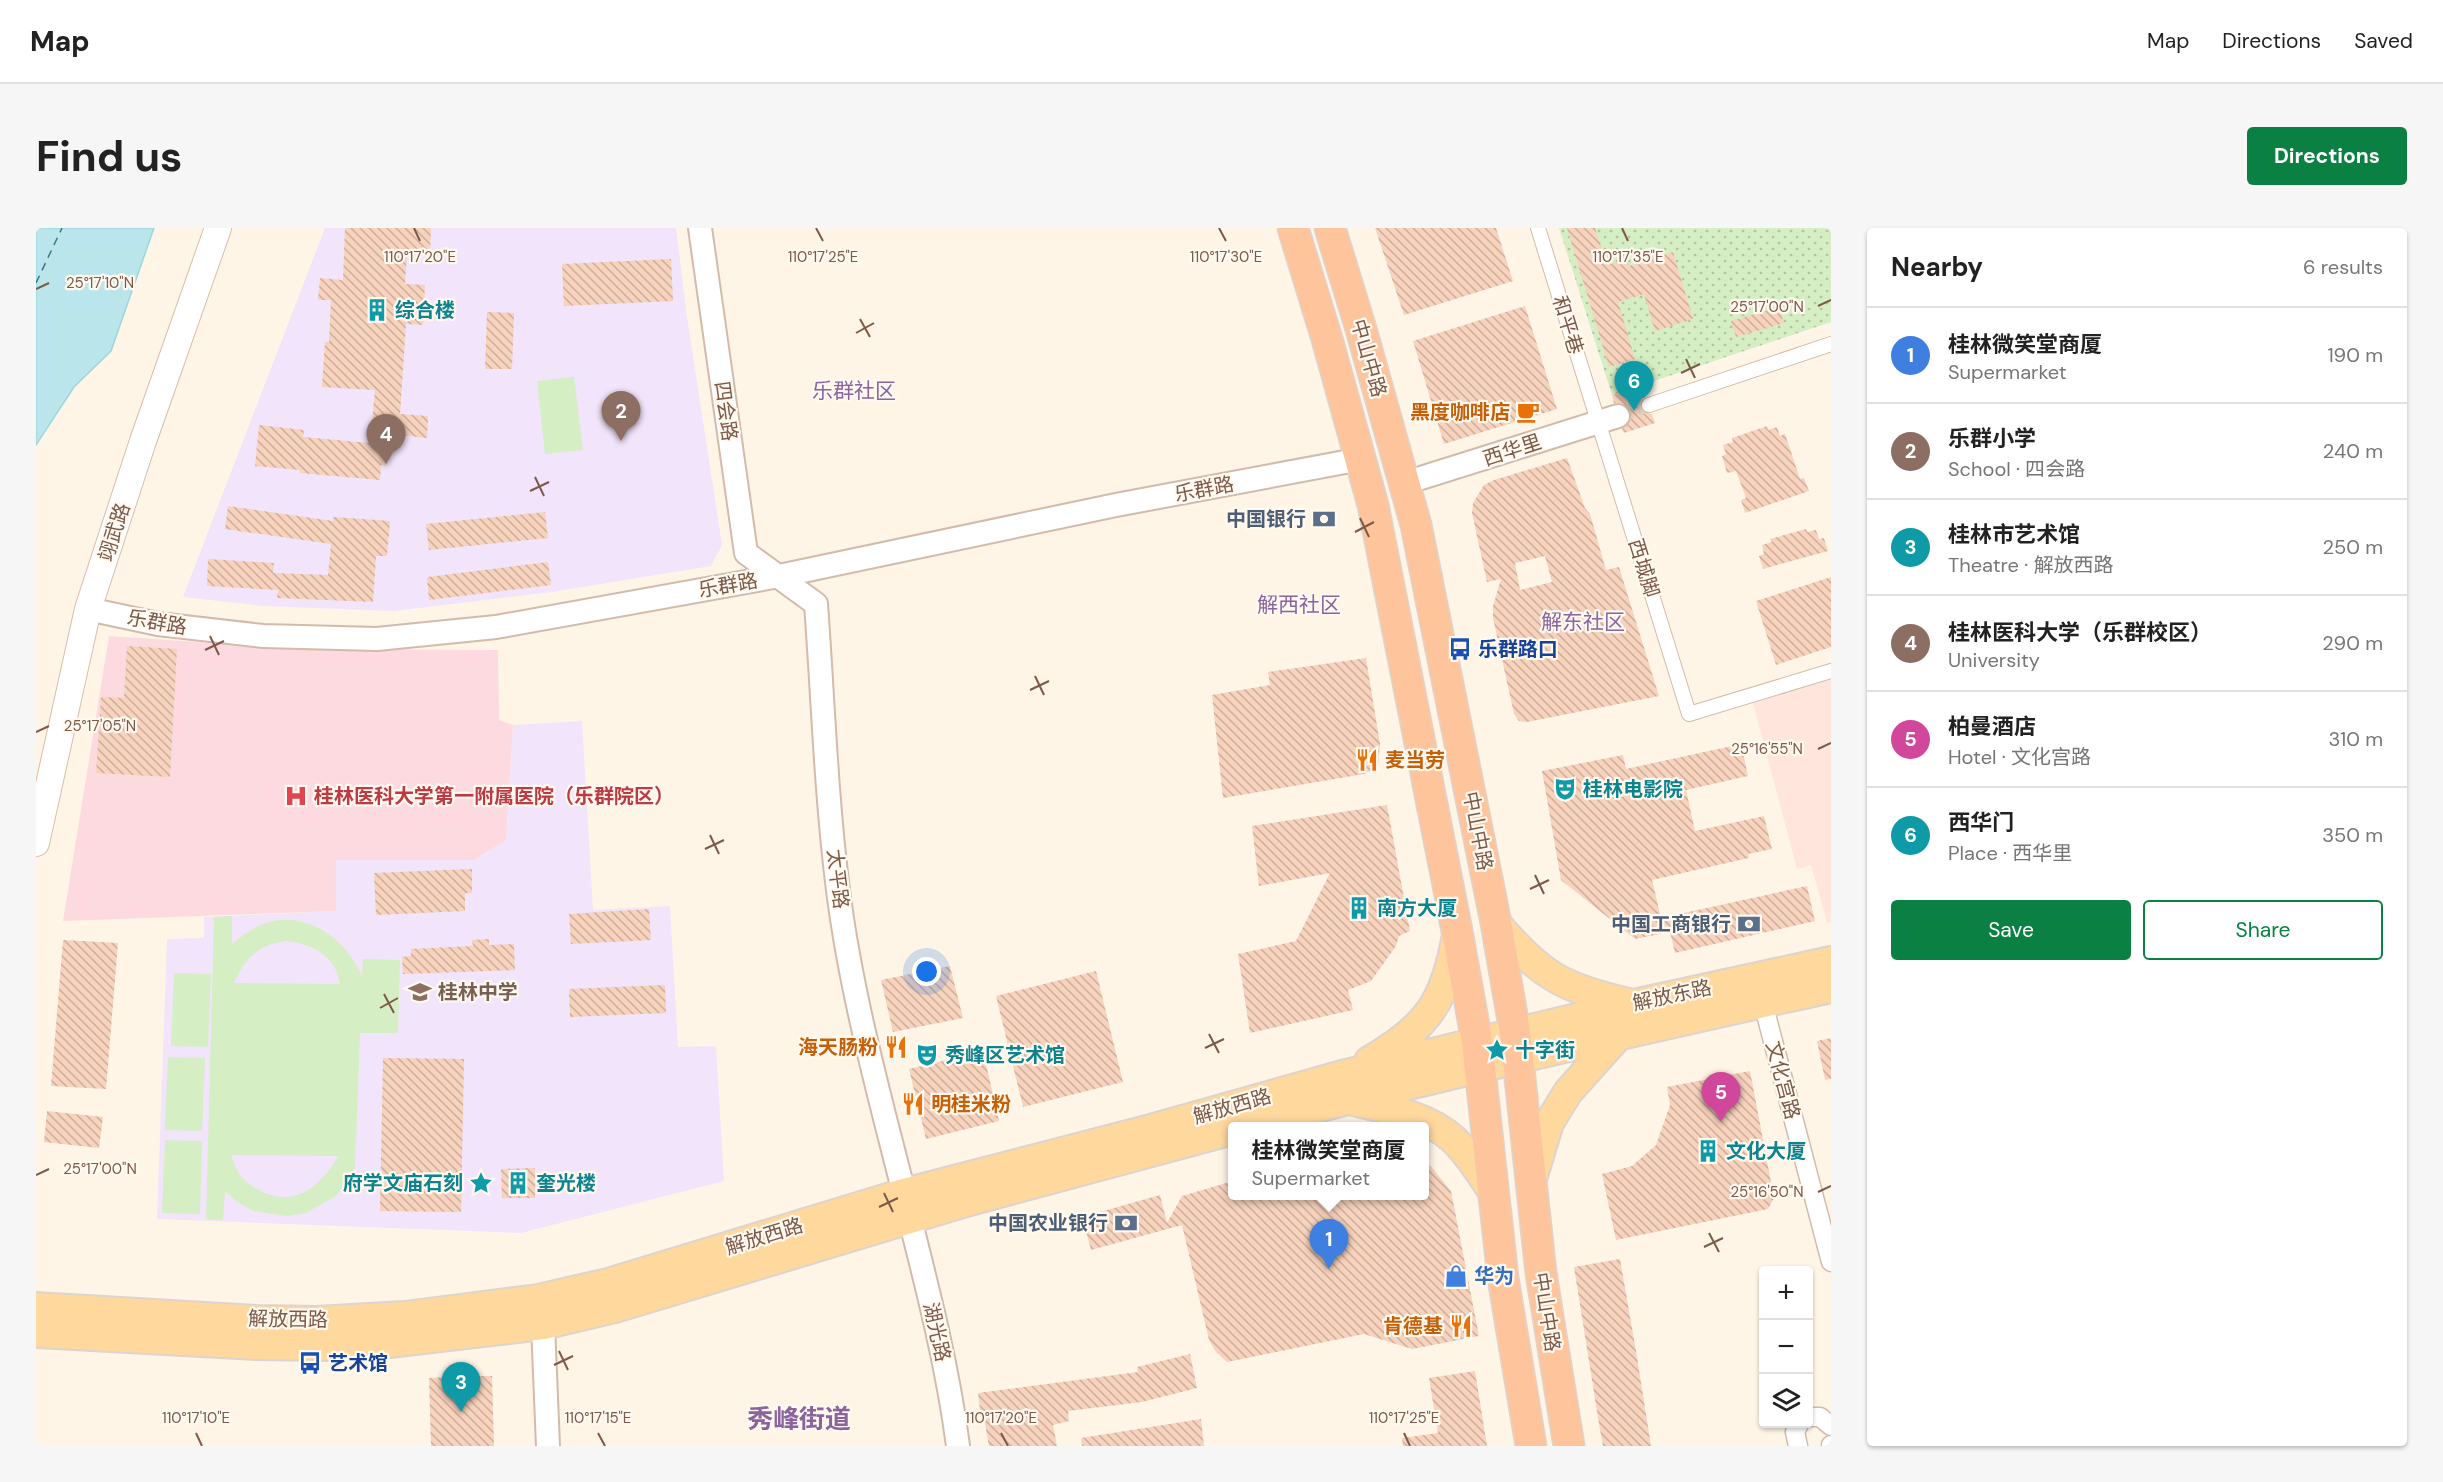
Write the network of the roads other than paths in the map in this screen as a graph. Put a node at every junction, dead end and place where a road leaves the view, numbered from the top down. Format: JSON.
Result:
{"nodes":[{"id":1,"x":218,"y":228,"type":"edge"},
{"id":2,"x":700,"y":228,"type":"edge"},
{"id":3,"x":1293,"y":228,"type":"edge"},
{"id":4,"x":1330,"y":228,"type":"edge"},
{"id":5,"x":1538,"y":228,"type":"edge"},
{"id":6,"x":1831,"y":344,"type":"edge"},
{"id":7,"x":1649,"y":405,"type":"tunnel mouth"},
{"id":8,"x":1608,"y":419,"type":"junction"},
{"id":9,"x":1361,"y":459,"type":"junction"},
{"id":10,"x":1406,"y":483,"type":"junction"},
{"id":11,"x":779,"y":576,"type":"junction"},
{"id":12,"x":88,"y":609,"type":"junction"},
{"id":13,"x":1831,"y":671,"type":"edge"},
{"id":14,"x":36,"y":843,"type":"edge"},
{"id":15,"x":1496,"y":923,"type":"junction"},
{"id":16,"x":1458,"y":931,"type":"junction"},
{"id":17,"x":1831,"y":961,"type":"edge"},
{"id":18,"x":1831,"y":988,"type":"edge"},
{"id":19,"x":1763,"y":1003,"type":"junction"},
{"id":20,"x":1634,"y":1004,"type":"junction"},
{"id":21,"x":1620,"y":1034,"type":"junction"},
{"id":22,"x":1516,"y":1045,"type":"junction"},
{"id":23,"x":1478,"y":1055,"type":"junction"},
{"id":24,"x":1347,"y":1087,"type":"junction"},
{"id":25,"x":1258,"y":1122,"type":"edge"},
{"id":26,"x":1425,"y":1122,"type":"edge"},
{"id":27,"x":1429,"y":1123,"type":"edge"},
{"id":28,"x":1228,"y":1131,"type":"edge"},
{"id":29,"x":1530,"y":1187,"type":"junction"},
{"id":30,"x":1492,"y":1192,"type":"junction"},
{"id":31,"x":907,"y":1206,"type":"junction"},
{"id":32,"x":1831,"y":1262,"type":"edge"},
{"id":33,"x":36,"y":1307,"type":"edge"},
{"id":34,"x":541,"y":1312,"type":"junction"},
{"id":35,"x":36,"y":1333,"type":"edge"},
{"id":36,"x":1797,"y":1428,"type":"edge"},
{"id":37,"x":549,"y":1446,"type":"edge"},
{"id":38,"x":958,"y":1446,"type":"edge"},
{"id":39,"x":1531,"y":1446,"type":"edge"},
{"id":40,"x":1569,"y":1446,"type":"edge"},
{"id":41,"x":1798,"y":1446,"type":"edge"}],
"edges":[{"from":1,"to":12,"type":"main road","name":"翊武路"},
{"from":2,"to":11,"type":"street","name":"四会路"},
{"from":3,"to":9,"type":"highway","name":"中山中路"},
{"from":4,"to":10,"type":"highway","name":"中山中路"},
{"from":5,"to":8,"type":"street","name":"和平巷"},
{"from":6,"to":7,"type":"street"},
{"from":8,"to":10,"type":"street","name":"西华里"},
{"from":8,"to":13,"type":"street","name":"西城脚"},
{"from":9,"to":11,"type":"street","name":"乐群路"},
{"from":9,"to":16,"type":"highway","name":"中山中路"},
{"from":10,"to":15,"type":"highway","name":"中山中路"},
{"from":11,"to":12,"type":"street","name":"乐群路"},
{"from":11,"to":31,"type":"street","name":"太平路"},
{"from":12,"to":14,"type":"main road","name":"翊武路"},
{"from":15,"to":20,"type":"main road"},
{"from":15,"to":22,"type":"highway","name":"中山中路"},
{"from":16,"to":23,"type":"highway","name":"中山中路"},
{"from":16,"to":24,"type":"main road"},
{"from":17,"to":20,"type":"main road","name":"解放东路"},
{"from":18,"to":19,"type":"main road","name":"解放东路"},
{"from":19,"to":21,"type":"main road","name":"解放东路"},
{"from":19,"to":32,"type":"street","name":"文化宫路"},
{"from":20,"to":22,"type":"main road","name":"解放东路"},
{"from":21,"to":22,"type":"main road","name":"解放东路"},
{"from":21,"to":29,"type":"main road"},
{"from":22,"to":23,"type":"main road","name":"解放西路"},
{"from":22,"to":29,"type":"highway","name":"中山中路"},
{"from":23,"to":24,"type":"main road","name":"解放西路"},
{"from":23,"to":30,"type":"highway","name":"中山中路"},
{"from":24,"to":25,"type":"main road","name":"解放西路"},
{"from":24,"to":26,"type":"main road"},
{"from":24,"to":31,"type":"main road","name":"解放西路"},
{"from":27,"to":30,"type":"main road"},
{"from":28,"to":31,"type":"main road","name":"解放西路"},
{"from":29,"to":40,"type":"highway","name":"中山中路"},
{"from":30,"to":39,"type":"highway","name":"中山中路"},
{"from":31,"to":34,"type":"main road","name":"解放西路"},
{"from":31,"to":38,"type":"street","name":"湖光路"},
{"from":33,"to":34,"type":"main road","name":"解放西路"},
{"from":34,"to":35,"type":"main road","name":"解放西路"},
{"from":34,"to":37,"type":"street"},
{"from":36,"to":41,"type":"street"}]}
